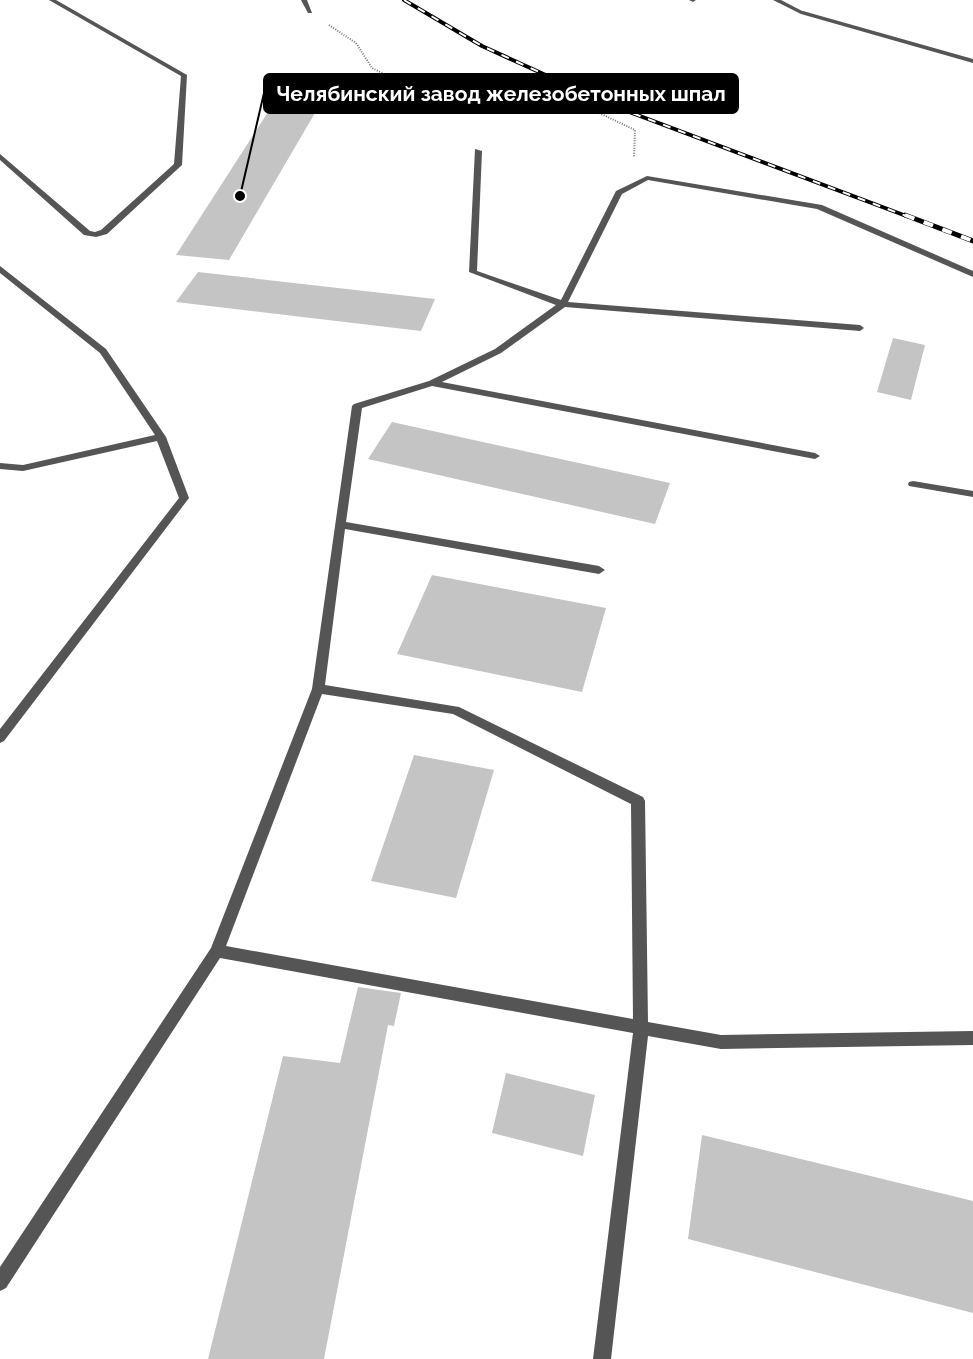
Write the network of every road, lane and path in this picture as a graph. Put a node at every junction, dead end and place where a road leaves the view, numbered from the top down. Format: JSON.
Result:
{"nodes":[{"id":1,"x":52,"y":0,"type":"edge"},
{"id":2,"x":304,"y":0,"type":"edge"},
{"id":3,"x":776,"y":0,"type":"edge"},
{"id":4,"x":310,"y":12,"type":"joint"},
{"id":5,"x":973,"y":61,"type":"edge"},
{"id":6,"x":477,"y":150,"type":"dead end"},
{"id":7,"x":0,"y":156,"type":"edge"},
{"id":8,"x":646,"y":178,"type":"junction"},
{"id":9,"x":0,"y":269,"type":"edge"},
{"id":10,"x":973,"y":274,"type":"edge"},
{"id":11,"x":563,"y":304,"type":"junction"},
{"id":12,"x":860,"y":328,"type":"dead end"},
{"id":13,"x":432,"y":383,"type":"junction"},
{"id":14,"x":161,"y":437,"type":"junction"},
{"id":15,"x":815,"y":456,"type":"dead end"},
{"id":16,"x":0,"y":466,"type":"edge"},
{"id":17,"x":913,"y":484,"type":"dead end"},
{"id":18,"x":973,"y":494,"type":"edge"},
{"id":19,"x":341,"y":525,"type":"junction"},
{"id":20,"x":599,"y":570,"type":"dead end"},
{"id":21,"x":318,"y":688,"type":"junction"},
{"id":22,"x":0,"y":738,"type":"edge"},
{"id":23,"x":217,"y":951,"type":"junction"},
{"id":24,"x":641,"y":1027,"type":"junction"},
{"id":25,"x":973,"y":1038,"type":"edge"},
{"id":26,"x":0,"y":1282,"type":"edge"},
{"id":27,"x":602,"y":1359,"type":"edge"}],
"edges":[{"from":1,"to":7,"type":"street"},
{"from":2,"to":4,"type":"street"},
{"from":3,"to":5,"type":"street"},
{"from":4,"to":8,"type":"path"},
{"from":6,"to":11,"type":"street"},
{"from":8,"to":10,"type":"street"},
{"from":8,"to":11,"type":"street"},
{"from":9,"to":14,"type":"street"},
{"from":11,"to":12,"type":"street"},
{"from":11,"to":13,"type":"street"},
{"from":13,"to":15,"type":"street"},
{"from":13,"to":19,"type":"street"},
{"from":14,"to":16,"type":"street"},
{"from":14,"to":22,"type":"street"},
{"from":17,"to":18,"type":"street"},
{"from":19,"to":20,"type":"street"},
{"from":19,"to":21,"type":"street"},
{"from":21,"to":23,"type":"street"},
{"from":21,"to":24,"type":"street"},
{"from":23,"to":24,"type":"street"},
{"from":23,"to":26,"type":"street"},
{"from":24,"to":25,"type":"street"},
{"from":24,"to":27,"type":"street"}]}
